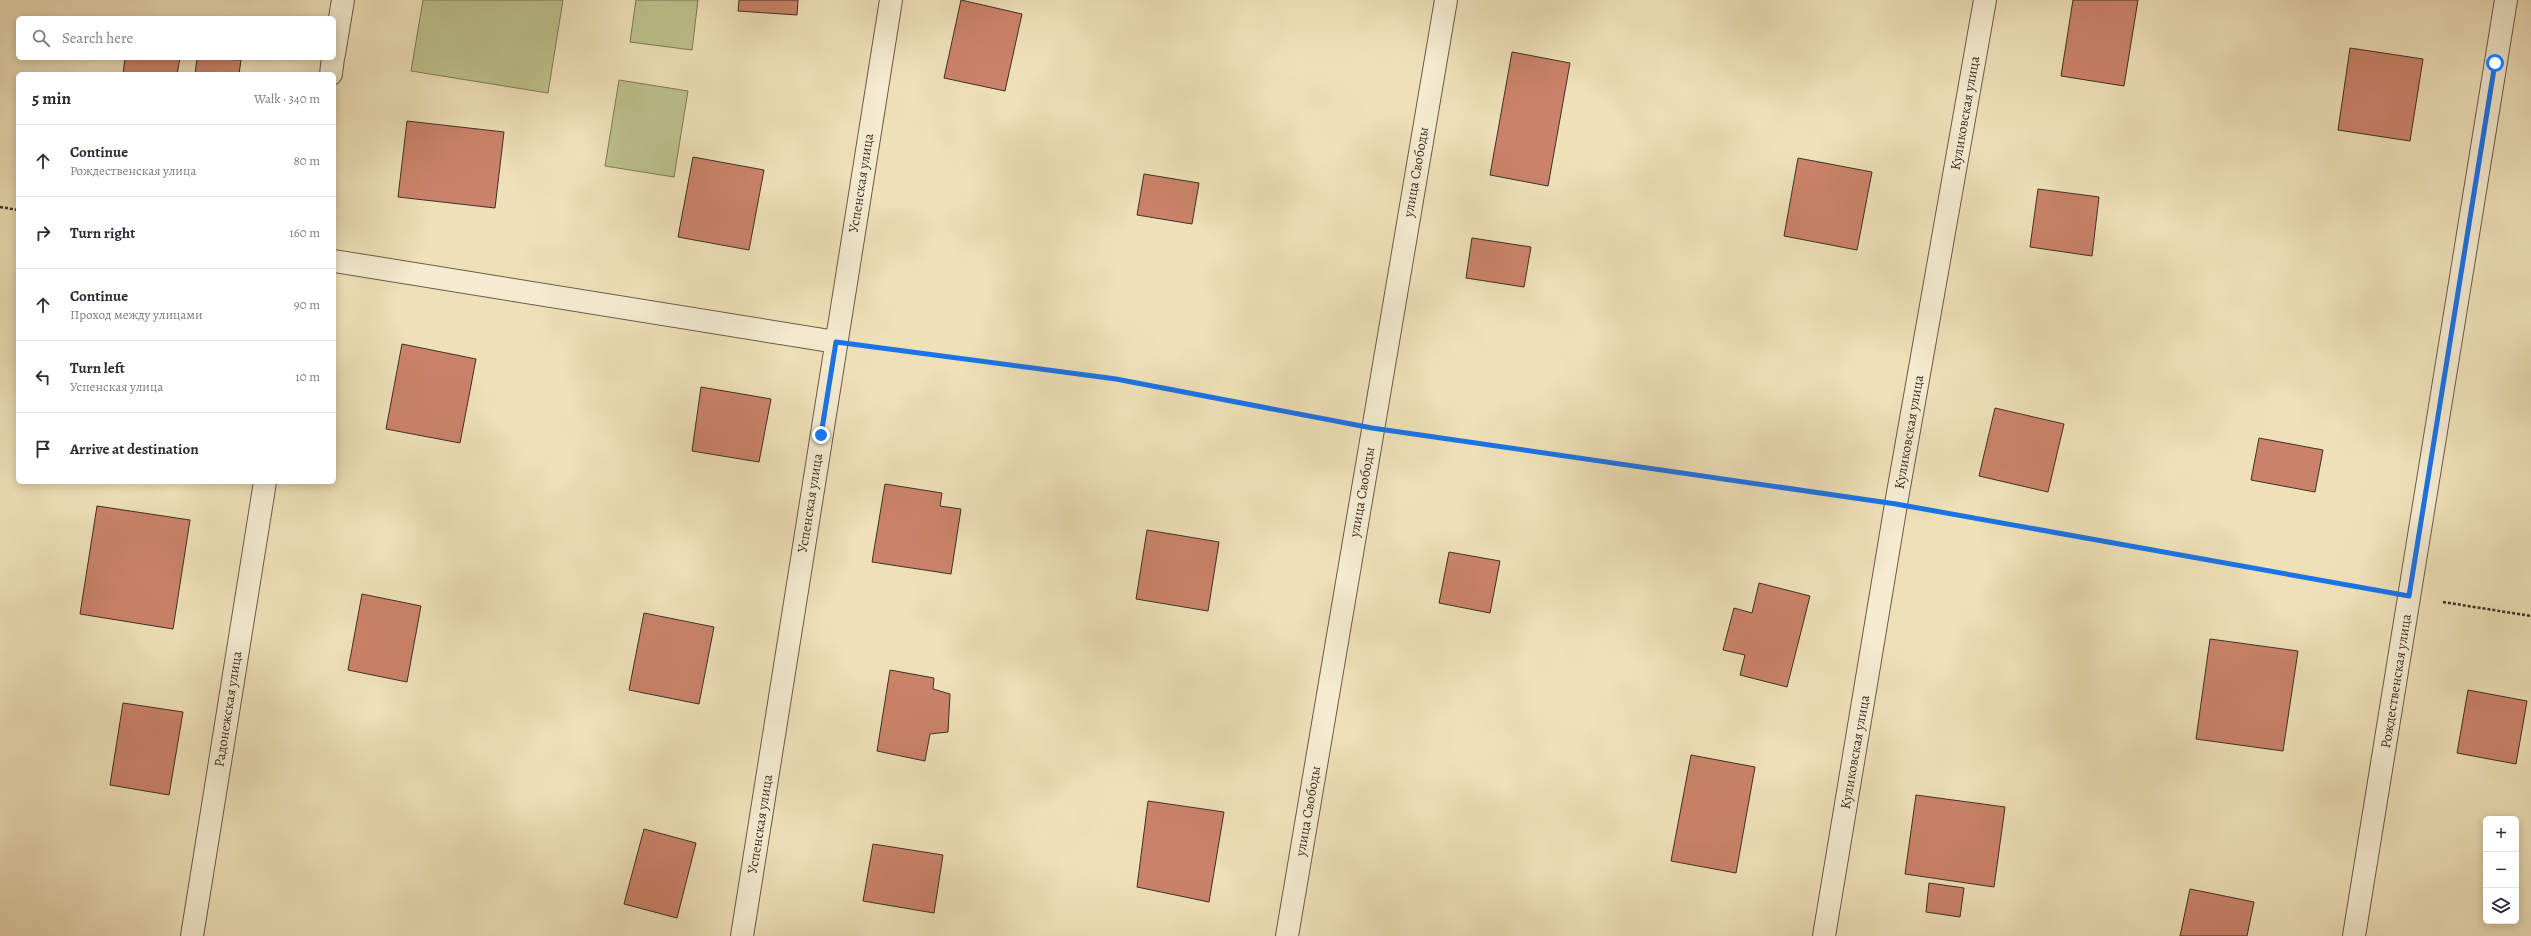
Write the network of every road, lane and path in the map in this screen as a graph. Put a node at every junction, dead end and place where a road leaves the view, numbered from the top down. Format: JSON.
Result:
{"nodes":[{"id":1,"x":343,"y":0,"type":"edge"},
{"id":2,"x":891,"y":0,"type":"edge"},
{"id":3,"x":1446,"y":0,"type":"edge"},
{"id":4,"x":1985,"y":0,"type":"edge"},
{"id":5,"x":2506,"y":0,"type":"edge"},
{"id":6,"x":336,"y":42,"type":"edge"},
{"id":7,"x":333,"y":60,"type":"edge"},
{"id":8,"x":331,"y":72,"type":"edge"},
{"id":9,"x":0,"y":207,"type":"edge"},
{"id":10,"x":16,"y":210,"type":"edge"},
{"id":11,"x":336,"y":261,"type":"edge"},
{"id":12,"x":836,"y":342,"type":"junction"},
{"id":13,"x":1372,"y":428,"type":"junction"},
{"id":14,"x":265,"y":484,"type":"edge"},
{"id":15,"x":1896,"y":504,"type":"junction"},
{"id":16,"x":2409,"y":596,"type":"junction"},
{"id":17,"x":2531,"y":616,"type":"edge"},
{"id":18,"x":192,"y":936,"type":"edge"},
{"id":19,"x":742,"y":936,"type":"edge"},
{"id":20,"x":1287,"y":936,"type":"edge"},
{"id":21,"x":1824,"y":936,"type":"edge"},
{"id":22,"x":2354,"y":936,"type":"edge"}],
"edges":[{"from":1,"to":6,"type":"street"},
{"from":2,"to":12,"type":"street","name":"Успенская улица"},
{"from":3,"to":13,"type":"street","name":"улица Свободы"},
{"from":4,"to":15,"type":"street","name":"Куликовская улица"},
{"from":5,"to":16,"type":"street","name":"Рождественская улица"},
{"from":7,"to":8,"type":"street"},
{"from":9,"to":10,"type":"path"},
{"from":11,"to":12,"type":"street"},
{"from":12,"to":13,"type":"path"},
{"from":12,"to":19,"type":"street","name":"Успенская улица"},
{"from":13,"to":15,"type":"path"},
{"from":13,"to":20,"type":"street","name":"улица Свободы"},
{"from":14,"to":18,"type":"street","name":"Радонежская улица"},
{"from":15,"to":16,"type":"path"},
{"from":15,"to":21,"type":"street","name":"Куликовская улица"},
{"from":16,"to":17,"type":"path"},
{"from":16,"to":22,"type":"street","name":"Рождественская улица"}]}
